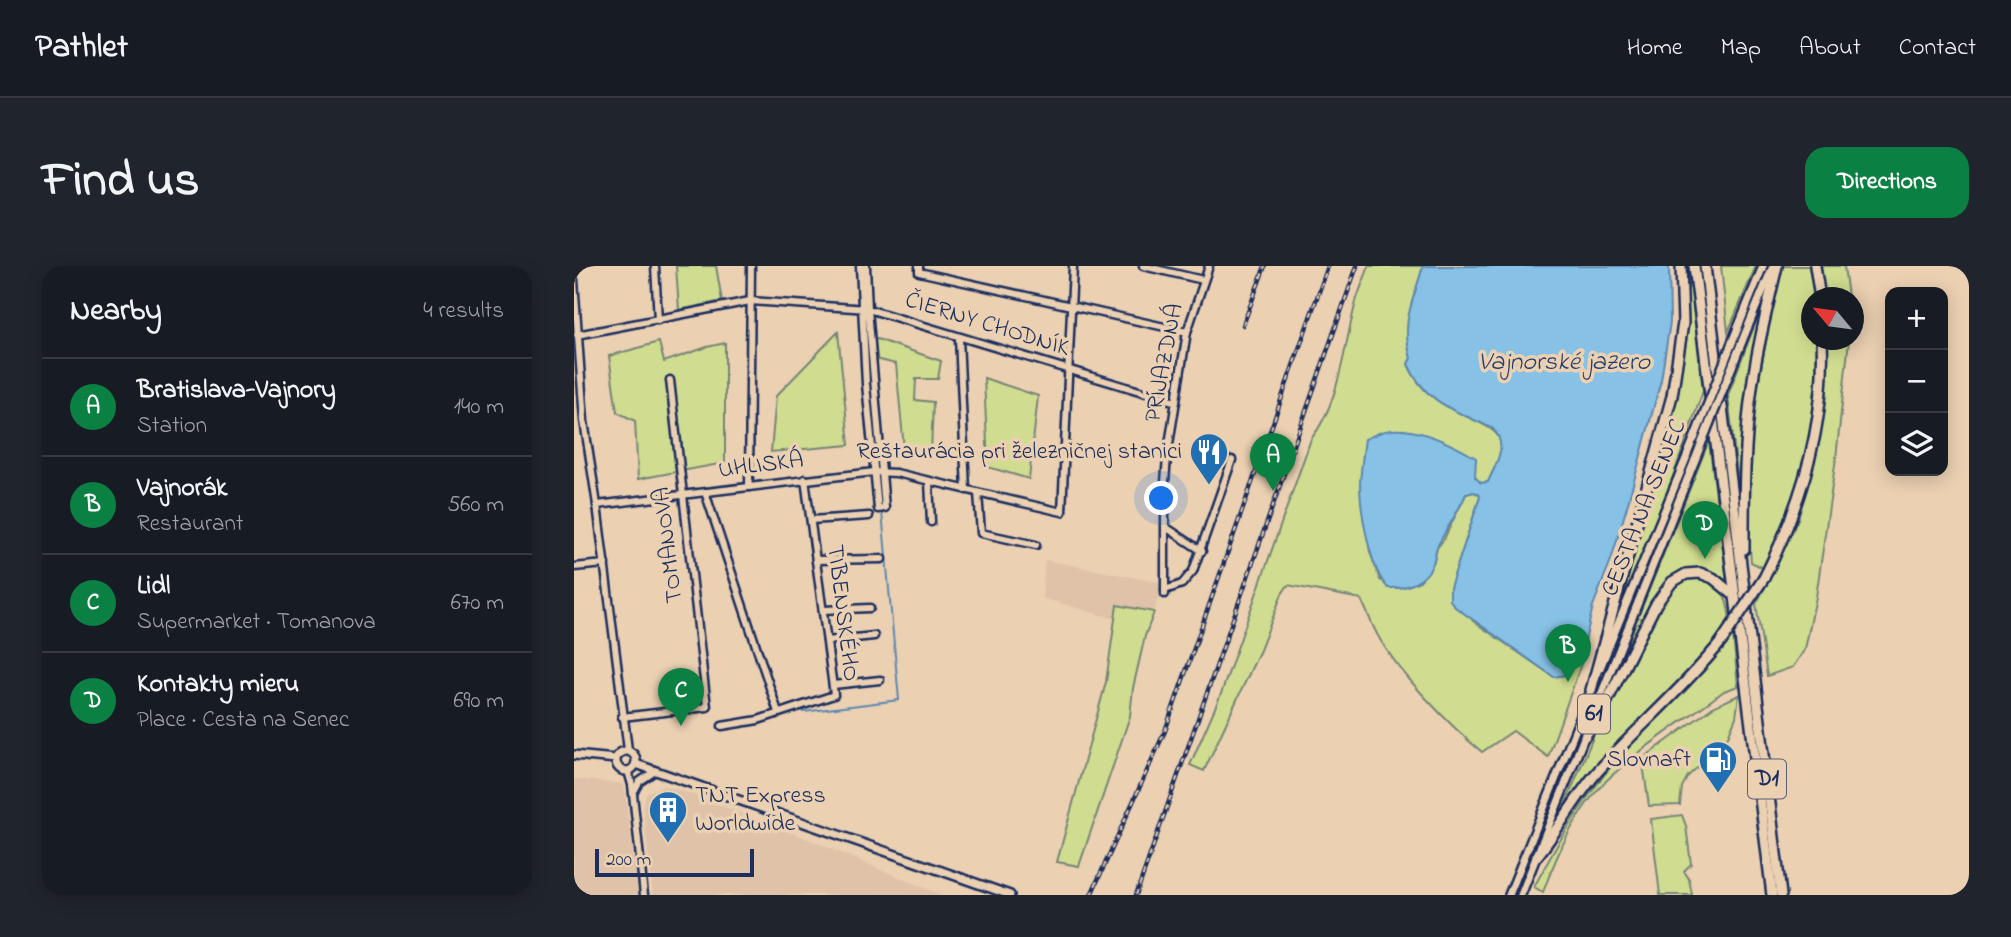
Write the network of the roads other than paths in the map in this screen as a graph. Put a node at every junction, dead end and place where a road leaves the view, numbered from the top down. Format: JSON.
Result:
{"nodes":[{"id":1,"x":655,"y":266,"type":"edge"},
{"id":2,"x":751,"y":266,"type":"edge"},
{"id":3,"x":860,"y":266,"type":"edge"},
{"id":4,"x":866,"y":266,"type":"edge"},
{"id":5,"x":919,"y":266,"type":"edge"},
{"id":6,"x":1073,"y":266,"type":"edge"},
{"id":7,"x":1143,"y":266,"type":"edge"},
{"id":8,"x":1209,"y":266,"type":"edge"},
{"id":9,"x":1682,"y":266,"type":"edge"},
{"id":10,"x":1694,"y":266,"type":"edge"},
{"id":11,"x":1705,"y":266,"type":"edge"},
{"id":12,"x":1763,"y":266,"type":"edge"},
{"id":13,"x":1775,"y":266,"type":"edge"},
{"id":14,"x":1815,"y":266,"type":"edge"},
{"id":15,"x":574,"y":280,"type":"edge"},
{"id":16,"x":1203,"y":280,"type":"junction"},
{"id":17,"x":1818,"y":287,"type":"edge"},
{"id":18,"x":750,"y":301,"type":"junction"},
{"id":19,"x":1072,"y":307,"type":"junction"},
{"id":20,"x":864,"y":309,"type":"junction"},
{"id":21,"x":658,"y":320,"type":"junction"},
{"id":22,"x":1187,"y":332,"type":"junction"},
{"id":23,"x":1741,"y":332,"type":"junction"},
{"id":24,"x":577,"y":335,"type":"junction"},
{"id":25,"x":959,"y":338,"type":"junction"},
{"id":26,"x":1822,"y":350,"type":"edge"},
{"id":27,"x":1070,"y":371,"type":"junction"},
{"id":28,"x":670,"y":380,"type":"dead end"},
{"id":29,"x":1176,"y":402,"type":"junction"},
{"id":30,"x":1232,"y":460,"type":"dead end"},
{"id":31,"x":878,"y":472,"type":"junction"},
{"id":32,"x":805,"y":479,"type":"junction"},
{"id":33,"x":929,"y":481,"type":"junction"},
{"id":34,"x":749,"y":487,"type":"junction"},
{"id":35,"x":966,"y":490,"type":"junction"},
{"id":36,"x":705,"y":492,"type":"junction"},
{"id":37,"x":978,"y":493,"type":"junction"},
{"id":38,"x":682,"y":494,"type":"junction"},
{"id":39,"x":597,"y":505,"type":"junction"},
{"id":40,"x":869,"y":516,"type":"dead end"},
{"id":41,"x":811,"y":520,"type":"junction"},
{"id":42,"x":931,"y":522,"type":"dead end"},
{"id":43,"x":1167,"y":527,"type":"junction"},
{"id":44,"x":1036,"y":545,"type":"dead end"},
{"id":45,"x":1202,"y":551,"type":"junction"},
{"id":46,"x":882,"y":559,"type":"dead end"},
{"id":47,"x":816,"y":560,"type":"junction"},
{"id":48,"x":605,"y":564,"type":"junction"},
{"id":49,"x":574,"y":567,"type":"edge"},
{"id":50,"x":1744,"y":589,"type":"junction"},
{"id":51,"x":1735,"y":596,"type":"junction"},
{"id":52,"x":870,"y":608,"type":"dead end"},
{"id":53,"x":823,"y":610,"type":"junction"},
{"id":54,"x":874,"y":636,"type":"dead end"},
{"id":55,"x":827,"y":640,"type":"junction"},
{"id":56,"x":880,"y":680,"type":"dead end"},
{"id":57,"x":833,"y":685,"type":"junction"},
{"id":58,"x":1591,"y":690,"type":"junction"},
{"id":59,"x":778,"y":712,"type":"junction"},
{"id":60,"x":622,"y":718,"type":"junction"},
{"id":61,"x":722,"y":726,"type":"dead end"},
{"id":62,"x":1585,"y":736,"type":"junction"},
{"id":63,"x":628,"y":750,"type":"junction"},
{"id":64,"x":574,"y":755,"type":"edge"},
{"id":65,"x":616,"y":760,"type":"junction"},
{"id":66,"x":636,"y":764,"type":"junction"},
{"id":67,"x":628,"y":771,"type":"junction"},
{"id":68,"x":655,"y":771,"type":"junction"},
{"id":69,"x":633,"y":793,"type":"junction"},
{"id":70,"x":1537,"y":856,"type":"junction"},
{"id":71,"x":645,"y":895,"type":"edge"},
{"id":72,"x":1010,"y":895,"type":"edge"},
{"id":73,"x":1509,"y":895,"type":"edge"},
{"id":74,"x":1521,"y":895,"type":"edge"},
{"id":75,"x":1772,"y":895,"type":"edge"},
{"id":76,"x":1782,"y":895,"type":"edge"}],
"edges":[{"from":1,"to":21,"type":"street"},
{"from":2,"to":18,"type":"street"},
{"from":3,"to":20,"type":"street"},
{"from":4,"to":20,"type":"street"},
{"from":5,"to":19,"type":"street"},
{"from":6,"to":19,"type":"street"},
{"from":7,"to":16,"type":"street"},
{"from":8,"to":16,"type":"street","name":"PRÍJAZDNÁ"},
{"from":9,"to":58,"type":"highway"},
{"from":10,"to":51,"type":"highway","number":"D1"},
{"from":11,"to":50,"type":"highway","number":"D1"},
{"from":12,"to":23,"type":"main road","number":"61"},
{"from":13,"to":23,"type":"main road","number":"61"},
{"from":13,"to":50,"type":"highway"},
{"from":14,"to":17,"type":"highway"},
{"from":15,"to":24,"type":"street"},
{"from":16,"to":22,"type":"street","name":"PRÍJAZDNÁ"},
{"from":18,"to":20,"type":"street","name":"ČIERNY CHODNÍK"},
{"from":18,"to":21,"type":"street","name":"ČIERNY CHODNÍK"},
{"from":18,"to":34,"type":"street"},
{"from":19,"to":22,"type":"street"},
{"from":19,"to":27,"type":"street"},
{"from":20,"to":25,"type":"street","name":"ČIERNY CHODNÍK"},
{"from":20,"to":31,"type":"street"},
{"from":21,"to":24,"type":"street","name":"ČIERNY CHODNÍK"},
{"from":22,"to":29,"type":"street","name":"PRÍJAZDNÁ"},
{"from":23,"to":58,"type":"main road","name":"CESTA NA SENEC","number":"61","bridge":true},
{"from":23,"to":62,"type":"main road","name":"CESTA NA SENEC","number":"61","bridge":true},
{"from":24,"to":39,"type":"street"},
{"from":25,"to":27,"type":"street","name":"ČIERNY CHODNÍK"},
{"from":25,"to":35,"type":"street"},
{"from":26,"to":70,"type":"highway","bridge":true},
{"from":27,"to":29,"type":"street","name":"ČIERNY CHODNÍK"},
{"from":27,"to":37,"type":"street","name":"UHLISKÁ"},
{"from":28,"to":38,"type":"street","name":"TOMANOVA"},
{"from":29,"to":43,"type":"street","name":"PRÍJAZDNÁ"},
{"from":30,"to":45,"type":"street"},
{"from":31,"to":31,"type":"street"},
{"from":31,"to":32,"type":"street","name":"UHLISKÁ"},
{"from":31,"to":33,"type":"street","name":"UHLISKÁ"},
{"from":32,"to":34,"type":"street","name":"UHLISKÁ"},
{"from":32,"to":41,"type":"street","name":"TIBENSKÉHO"},
{"from":33,"to":35,"type":"street","name":"UHLISKÁ"},
{"from":33,"to":42,"type":"street"},
{"from":34,"to":36,"type":"street","name":"UHLISKÁ"},
{"from":35,"to":37,"type":"street","name":"UHLISKÁ"},
{"from":36,"to":38,"type":"street","name":"UHLISKÁ"},
{"from":36,"to":59,"type":"street"},
{"from":37,"to":44,"type":"street"},
{"from":38,"to":39,"type":"street","name":"UHLISKÁ"},
{"from":38,"to":60,"type":"street","name":"TOMANOVA"},
{"from":39,"to":48,"type":"street"},
{"from":40,"to":41,"type":"street"},
{"from":41,"to":47,"type":"street","name":"TIBENSKÉHO"},
{"from":43,"to":45,"type":"street"},
{"from":43,"to":45,"type":"street","name":"PRÍJAZDNÁ"},
{"from":46,"to":47,"type":"street"},
{"from":47,"to":53,"type":"street","name":"TIBENSKÉHO"},
{"from":48,"to":49,"type":"street"},
{"from":48,"to":60,"type":"street"},
{"from":50,"to":76,"type":"highway","number":"D1"},
{"from":51,"to":62,"type":"highway"},
{"from":51,"to":75,"type":"highway","number":"D1"},
{"from":52,"to":53,"type":"street"},
{"from":53,"to":55,"type":"street","name":"TIBENSKÉHO"},
{"from":54,"to":55,"type":"street"},
{"from":55,"to":57,"type":"street","name":"TIBENSKÉHO"},
{"from":56,"to":57,"type":"street"},
{"from":57,"to":59,"type":"street","name":"TIBENSKÉHO"},
{"from":58,"to":73,"type":"main road","name":"CESTA NA SENEC","number":"61"},
{"from":59,"to":61,"type":"street"},
{"from":60,"to":63,"type":"street"},
{"from":62,"to":70,"type":"main road","name":"CESTA NA SENEC","number":"61"},
{"from":63,"to":65,"type":"main road"},
{"from":63,"to":66,"type":"main road"},
{"from":64,"to":65,"type":"main road"},
{"from":65,"to":67,"type":"main road"},
{"from":66,"to":67,"type":"main road"},
{"from":66,"to":68,"type":"main road"},
{"from":67,"to":69,"type":"street"},
{"from":68,"to":69,"type":"street"},
{"from":68,"to":72,"type":"main road"},
{"from":69,"to":71,"type":"street"},
{"from":70,"to":74,"type":"main road","name":"CESTA NA SENEC","number":"61"}]}
